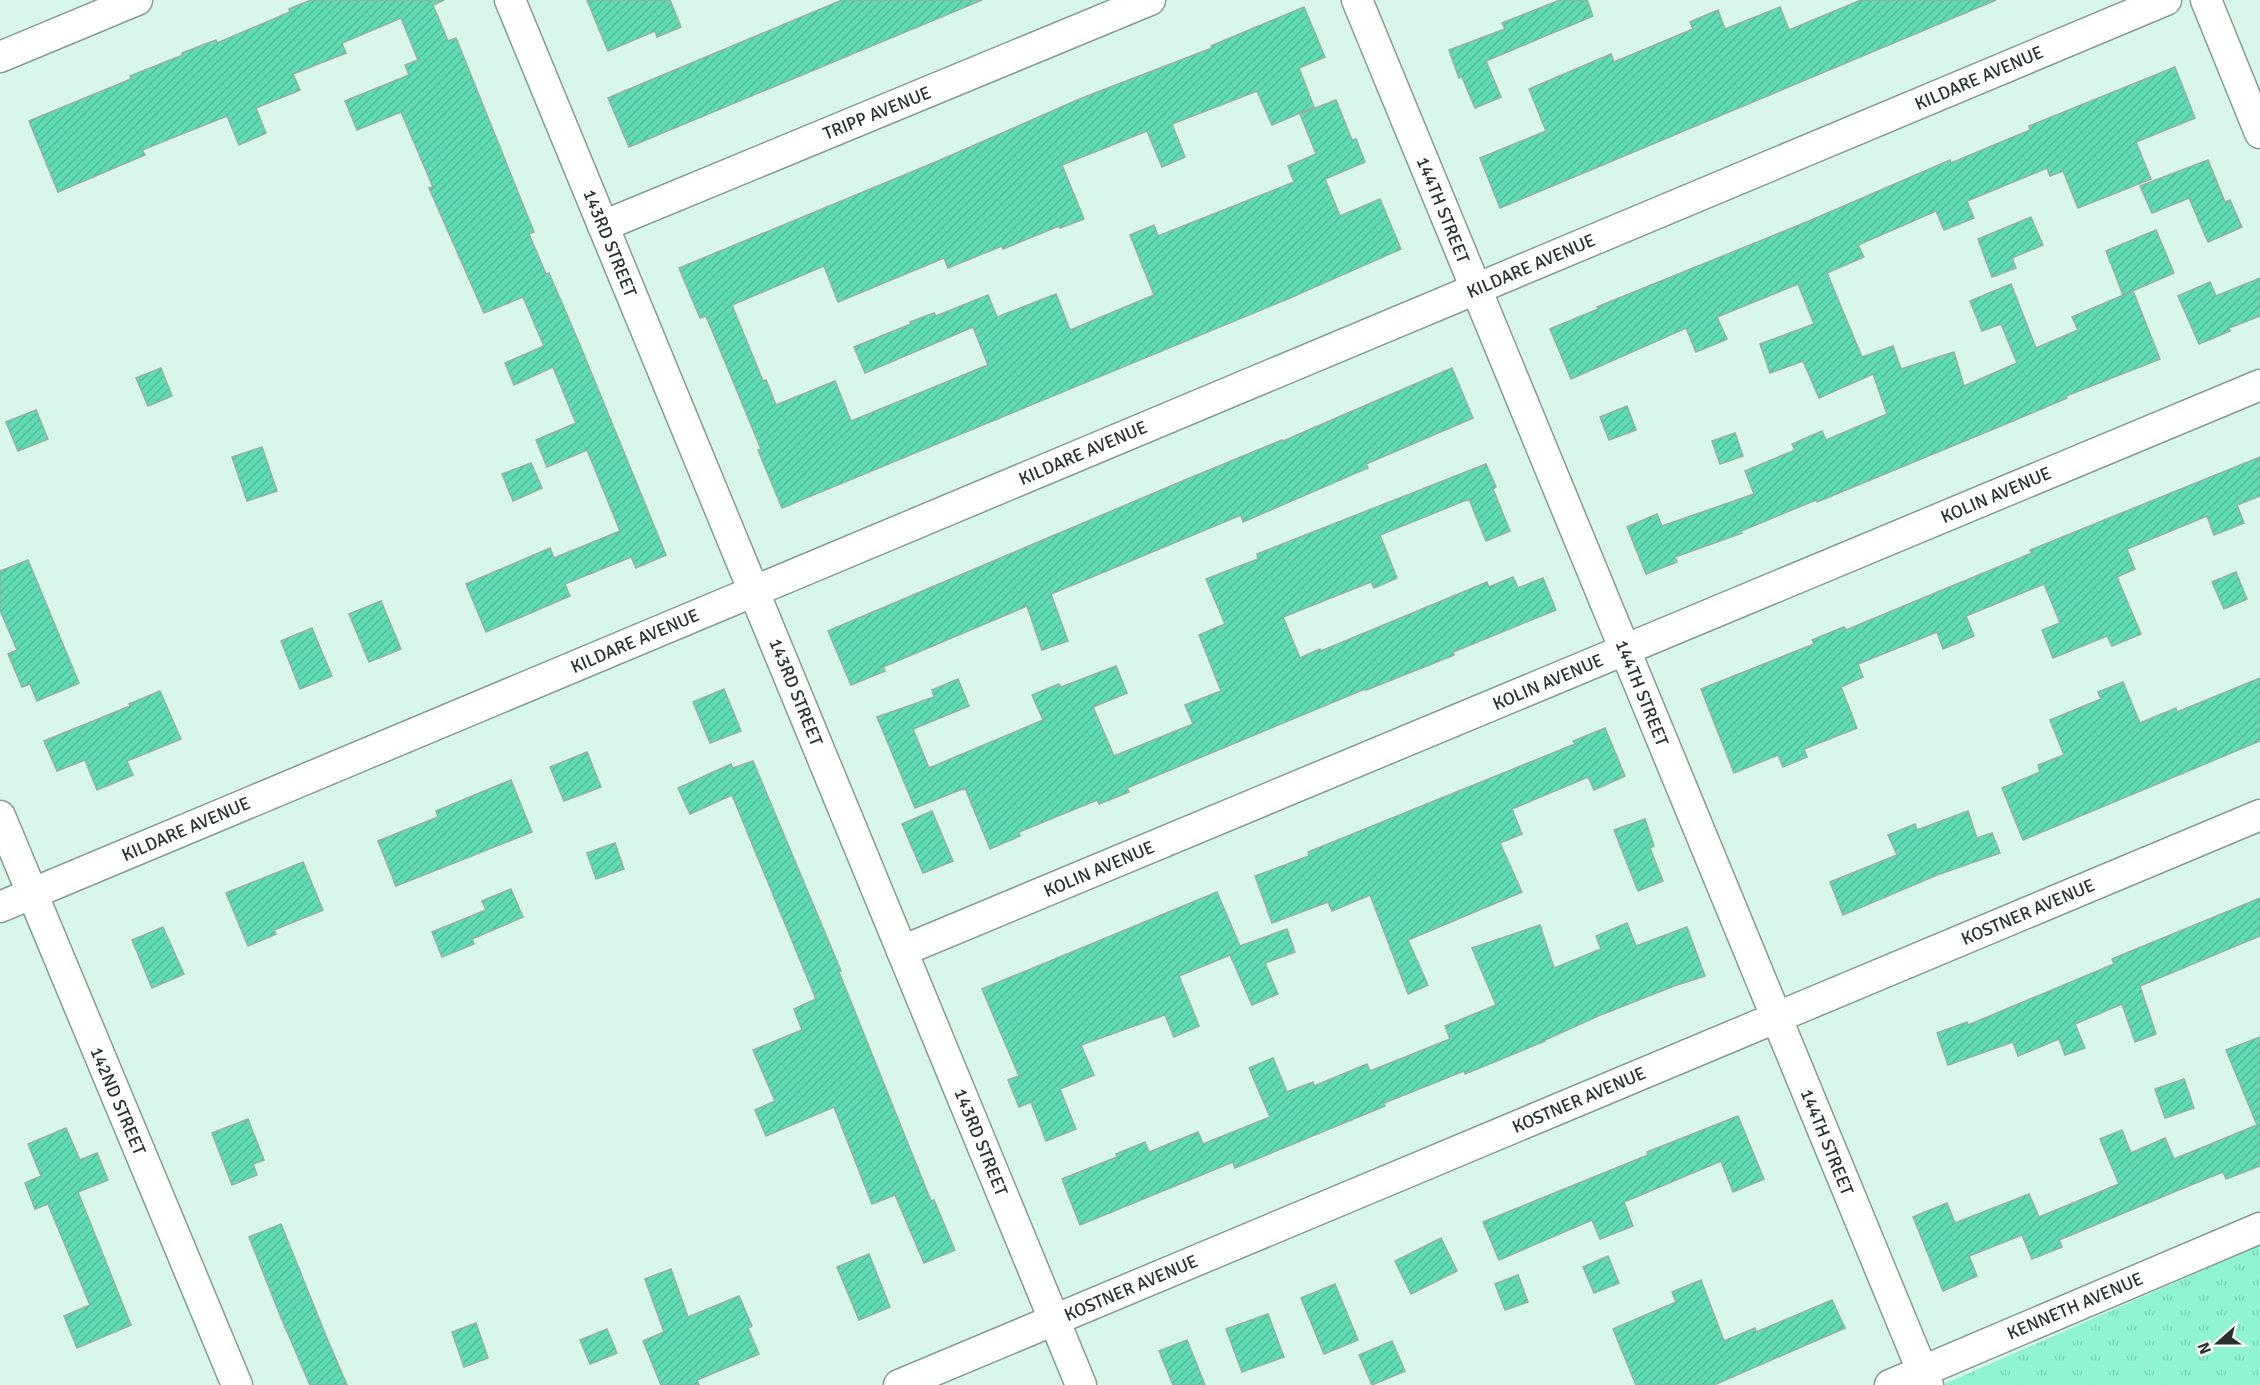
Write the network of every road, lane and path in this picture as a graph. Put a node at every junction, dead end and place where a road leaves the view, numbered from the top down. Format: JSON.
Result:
{"nodes":[{"id":1,"x":136,"y":0,"type":"edge"},
{"id":2,"x":510,"y":0,"type":"edge"},
{"id":3,"x":1150,"y":0,"type":"edge"},
{"id":4,"x":1357,"y":0,"type":"edge"},
{"id":5,"x":2166,"y":0,"type":"edge"},
{"id":6,"x":2206,"y":0,"type":"edge"},
{"id":7,"x":0,"y":57,"type":"edge"},
{"id":8,"x":2260,"y":133,"type":"edge"},
{"id":9,"x":603,"y":226,"type":"junction"},
{"id":10,"x":1476,"y":289,"type":"junction"},
{"id":11,"x":2260,"y":385,"type":"edge"},
{"id":12,"x":754,"y":591,"type":"junction"},
{"id":13,"x":1624,"y":650,"type":"junction"},
{"id":14,"x":2260,"y":815,"type":"edge"},
{"id":15,"x":0,"y":816,"type":"edge"},
{"id":16,"x":32,"y":894,"type":"junction"},
{"id":17,"x":0,"y":907,"type":"edge"},
{"id":18,"x":902,"y":951,"type":"junction"},
{"id":19,"x":1776,"y":1018,"type":"junction"},
{"id":20,"x":2260,"y":1228,"type":"edge"},
{"id":21,"x":1055,"y":1320,"type":"junction"},
{"id":22,"x":1925,"y":1378,"type":"edge"},
{"id":23,"x":237,"y":1385,"type":"edge"},
{"id":24,"x":898,"y":1385,"type":"edge"},
{"id":25,"x":1081,"y":1385,"type":"edge"},
{"id":26,"x":1890,"y":1385,"type":"edge"}],
"edges":[{"from":1,"to":7,"type":"street"},
{"from":2,"to":9,"type":"street","name":"143RD STREET"},
{"from":3,"to":9,"type":"street","name":"TRIPP AVENUE"},
{"from":4,"to":10,"type":"street","name":"144TH STREET"},
{"from":5,"to":10,"type":"street","name":"KILDARE AVENUE"},
{"from":6,"to":8,"type":"street"},
{"from":9,"to":12,"type":"street","name":"143RD STREET"},
{"from":10,"to":12,"type":"street","name":"KILDARE AVENUE"},
{"from":10,"to":13,"type":"street","name":"144TH STREET"},
{"from":11,"to":13,"type":"street","name":"KOLIN AVENUE"},
{"from":12,"to":16,"type":"street","name":"KILDARE AVENUE"},
{"from":12,"to":18,"type":"street","name":"143RD STREET"},
{"from":13,"to":18,"type":"street","name":"KOLIN AVENUE"},
{"from":13,"to":19,"type":"street","name":"144TH STREET"},
{"from":14,"to":19,"type":"street","name":"KOSTNER AVENUE"},
{"from":15,"to":16,"type":"street","name":"142ND STREET"},
{"from":16,"to":17,"type":"street","name":"KILDARE AVENUE"},
{"from":16,"to":23,"type":"street","name":"142ND STREET"},
{"from":18,"to":21,"type":"street","name":"143RD STREET"},
{"from":19,"to":21,"type":"street","name":"KOSTNER AVENUE"},
{"from":19,"to":22,"type":"street","name":"144TH STREET"},
{"from":20,"to":22,"type":"street","name":"KENNETH AVENUE"},
{"from":21,"to":24,"type":"street","name":"KOSTNER AVENUE"},
{"from":21,"to":25,"type":"street","name":"143RD STREET"},
{"from":22,"to":26,"type":"street","name":"KENNETH AVENUE"}]}
